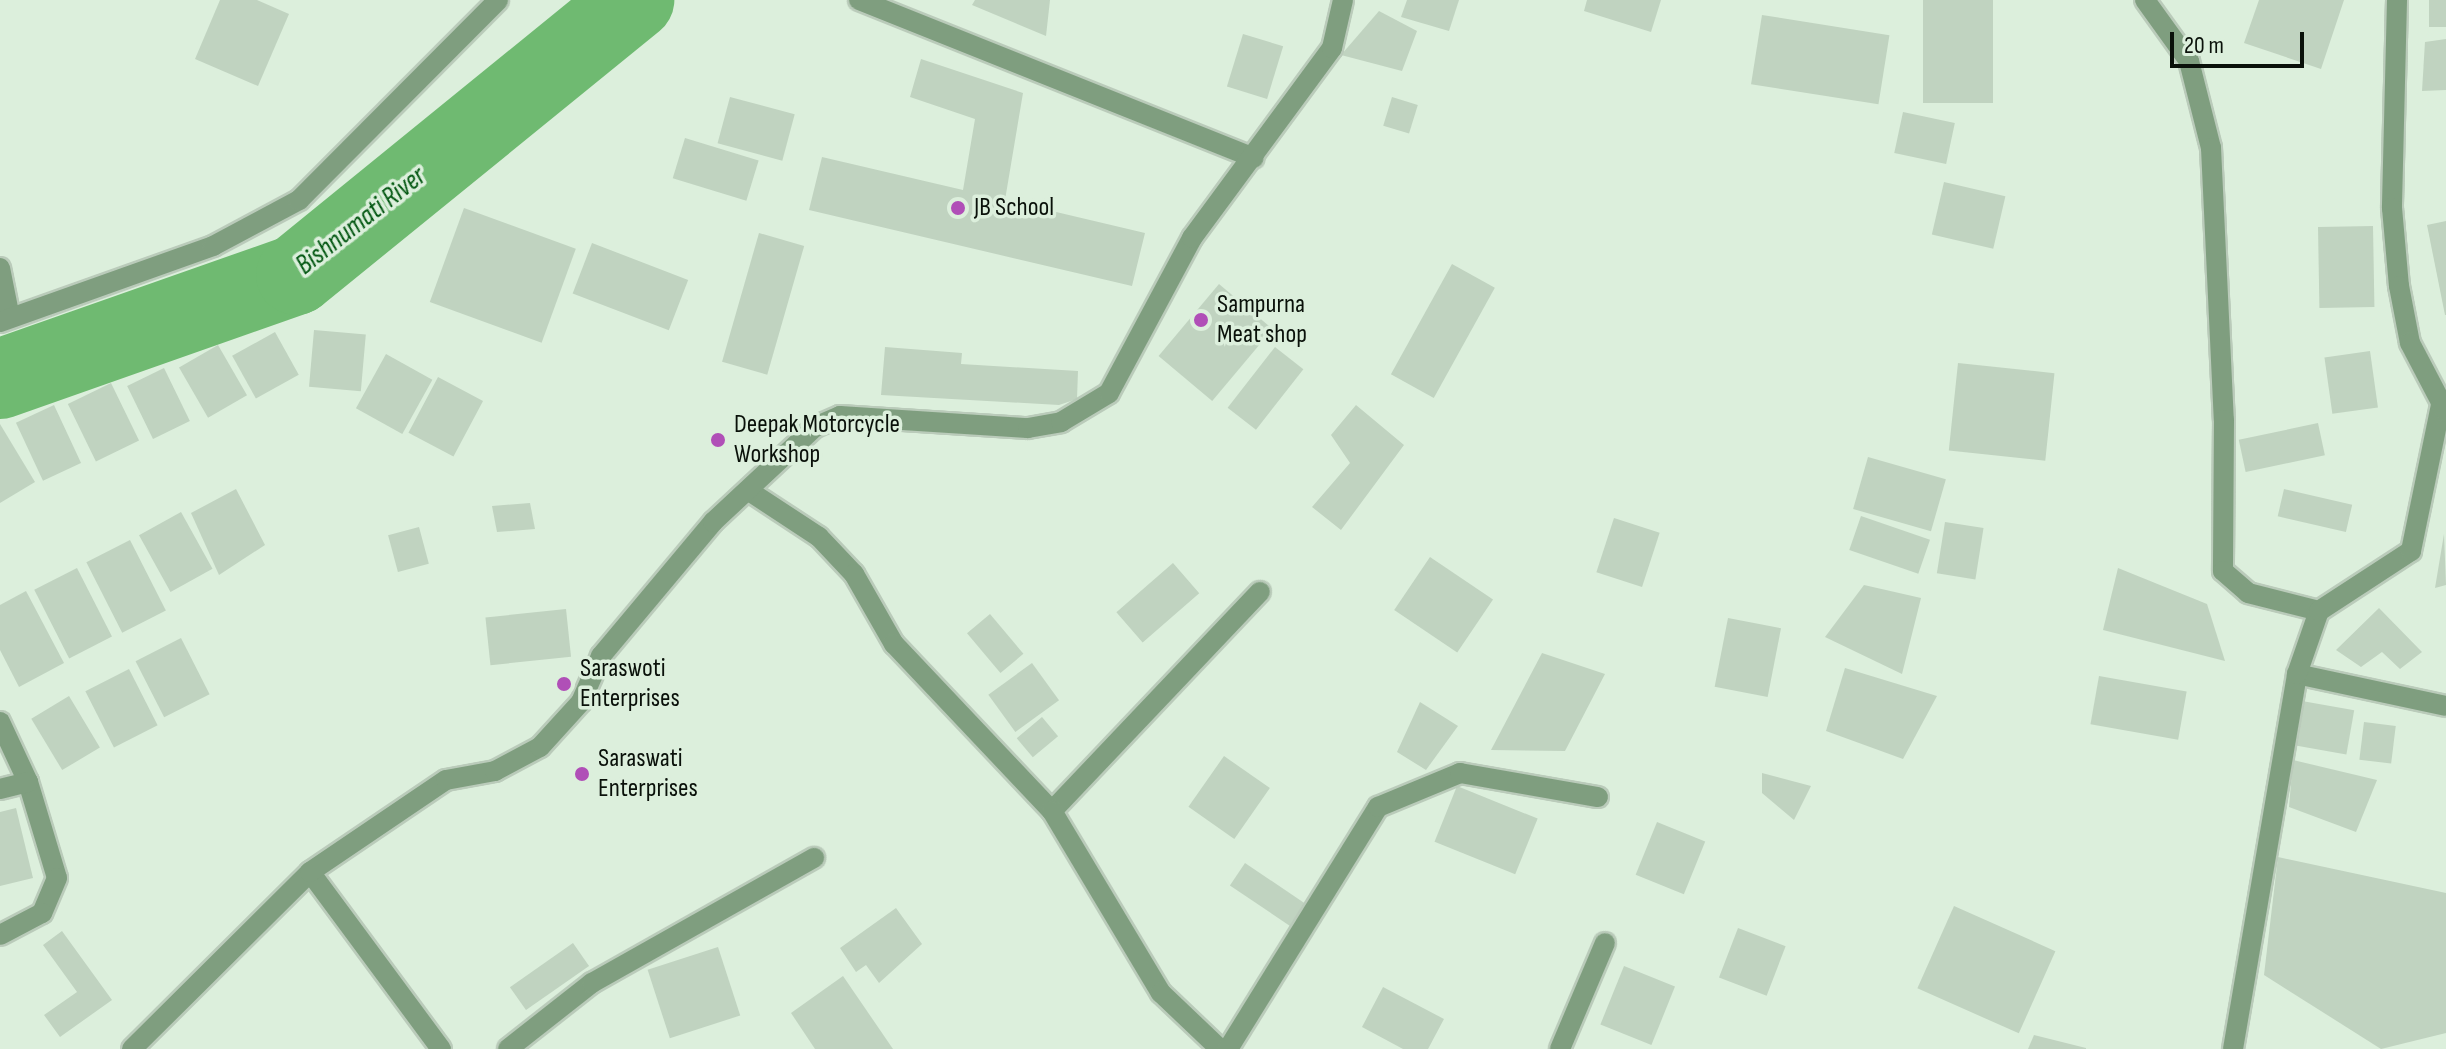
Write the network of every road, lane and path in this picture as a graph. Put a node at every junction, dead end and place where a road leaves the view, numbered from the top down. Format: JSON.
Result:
{"nodes":[{"id":1,"x":498,"y":0,"type":"edge"},
{"id":2,"x":859,"y":0,"type":"edge"},
{"id":3,"x":1343,"y":0,"type":"edge"},
{"id":4,"x":2145,"y":0,"type":"edge"},
{"id":5,"x":2397,"y":0,"type":"edge"},
{"id":6,"x":1254,"y":158,"type":"junction"},
{"id":7,"x":0,"y":268,"type":"edge"},
{"id":8,"x":5,"y":320,"type":"edge"},
{"id":9,"x":2443,"y":408,"type":"edge"},
{"id":10,"x":749,"y":491,"type":"junction"},
{"id":11,"x":1260,"y":592,"type":"dead end"},
{"id":12,"x":2319,"y":611,"type":"junction"},
{"id":13,"x":2297,"y":674,"type":"junction"},
{"id":14,"x":2446,"y":706,"type":"edge"},
{"id":15,"x":0,"y":722,"type":"edge"},
{"id":16,"x":28,"y":782,"type":"junction"},
{"id":17,"x":0,"y":789,"type":"edge"},
{"id":18,"x":1598,"y":797,"type":"dead end"},
{"id":19,"x":1052,"y":811,"type":"junction"},
{"id":20,"x":814,"y":858,"type":"dead end"},
{"id":21,"x":310,"y":872,"type":"junction"},
{"id":22,"x":0,"y":935,"type":"edge"},
{"id":23,"x":1605,"y":943,"type":"dead end"},
{"id":24,"x":132,"y":1049,"type":"edge"},
{"id":25,"x":441,"y":1049,"type":"edge"},
{"id":26,"x":508,"y":1049,"type":"edge"},
{"id":27,"x":1220,"y":1049,"type":"edge"},
{"id":28,"x":1228,"y":1049,"type":"edge"},
{"id":29,"x":1560,"y":1049,"type":"edge"},
{"id":30,"x":2233,"y":1049,"type":"edge"}],
"edges":[{"from":1,"to":8,"type":"street"},
{"from":2,"to":6,"type":"street"},
{"from":3,"to":6,"type":"street"},
{"from":4,"to":12,"type":"street"},
{"from":5,"to":9,"type":"street"},
{"from":6,"to":10,"type":"street"},
{"from":7,"to":8,"type":"street"},
{"from":9,"to":12,"type":"street"},
{"from":10,"to":19,"type":"street"},
{"from":10,"to":21,"type":"street"},
{"from":11,"to":19,"type":"street"},
{"from":12,"to":13,"type":"street"},
{"from":13,"to":14,"type":"street"},
{"from":13,"to":30,"type":"street"},
{"from":15,"to":16,"type":"street"},
{"from":16,"to":17,"type":"street"},
{"from":16,"to":22,"type":"street"},
{"from":18,"to":28,"type":"street"},
{"from":19,"to":27,"type":"street"},
{"from":20,"to":26,"type":"street"},
{"from":21,"to":24,"type":"street"},
{"from":21,"to":25,"type":"street"},
{"from":23,"to":29,"type":"street"}]}
